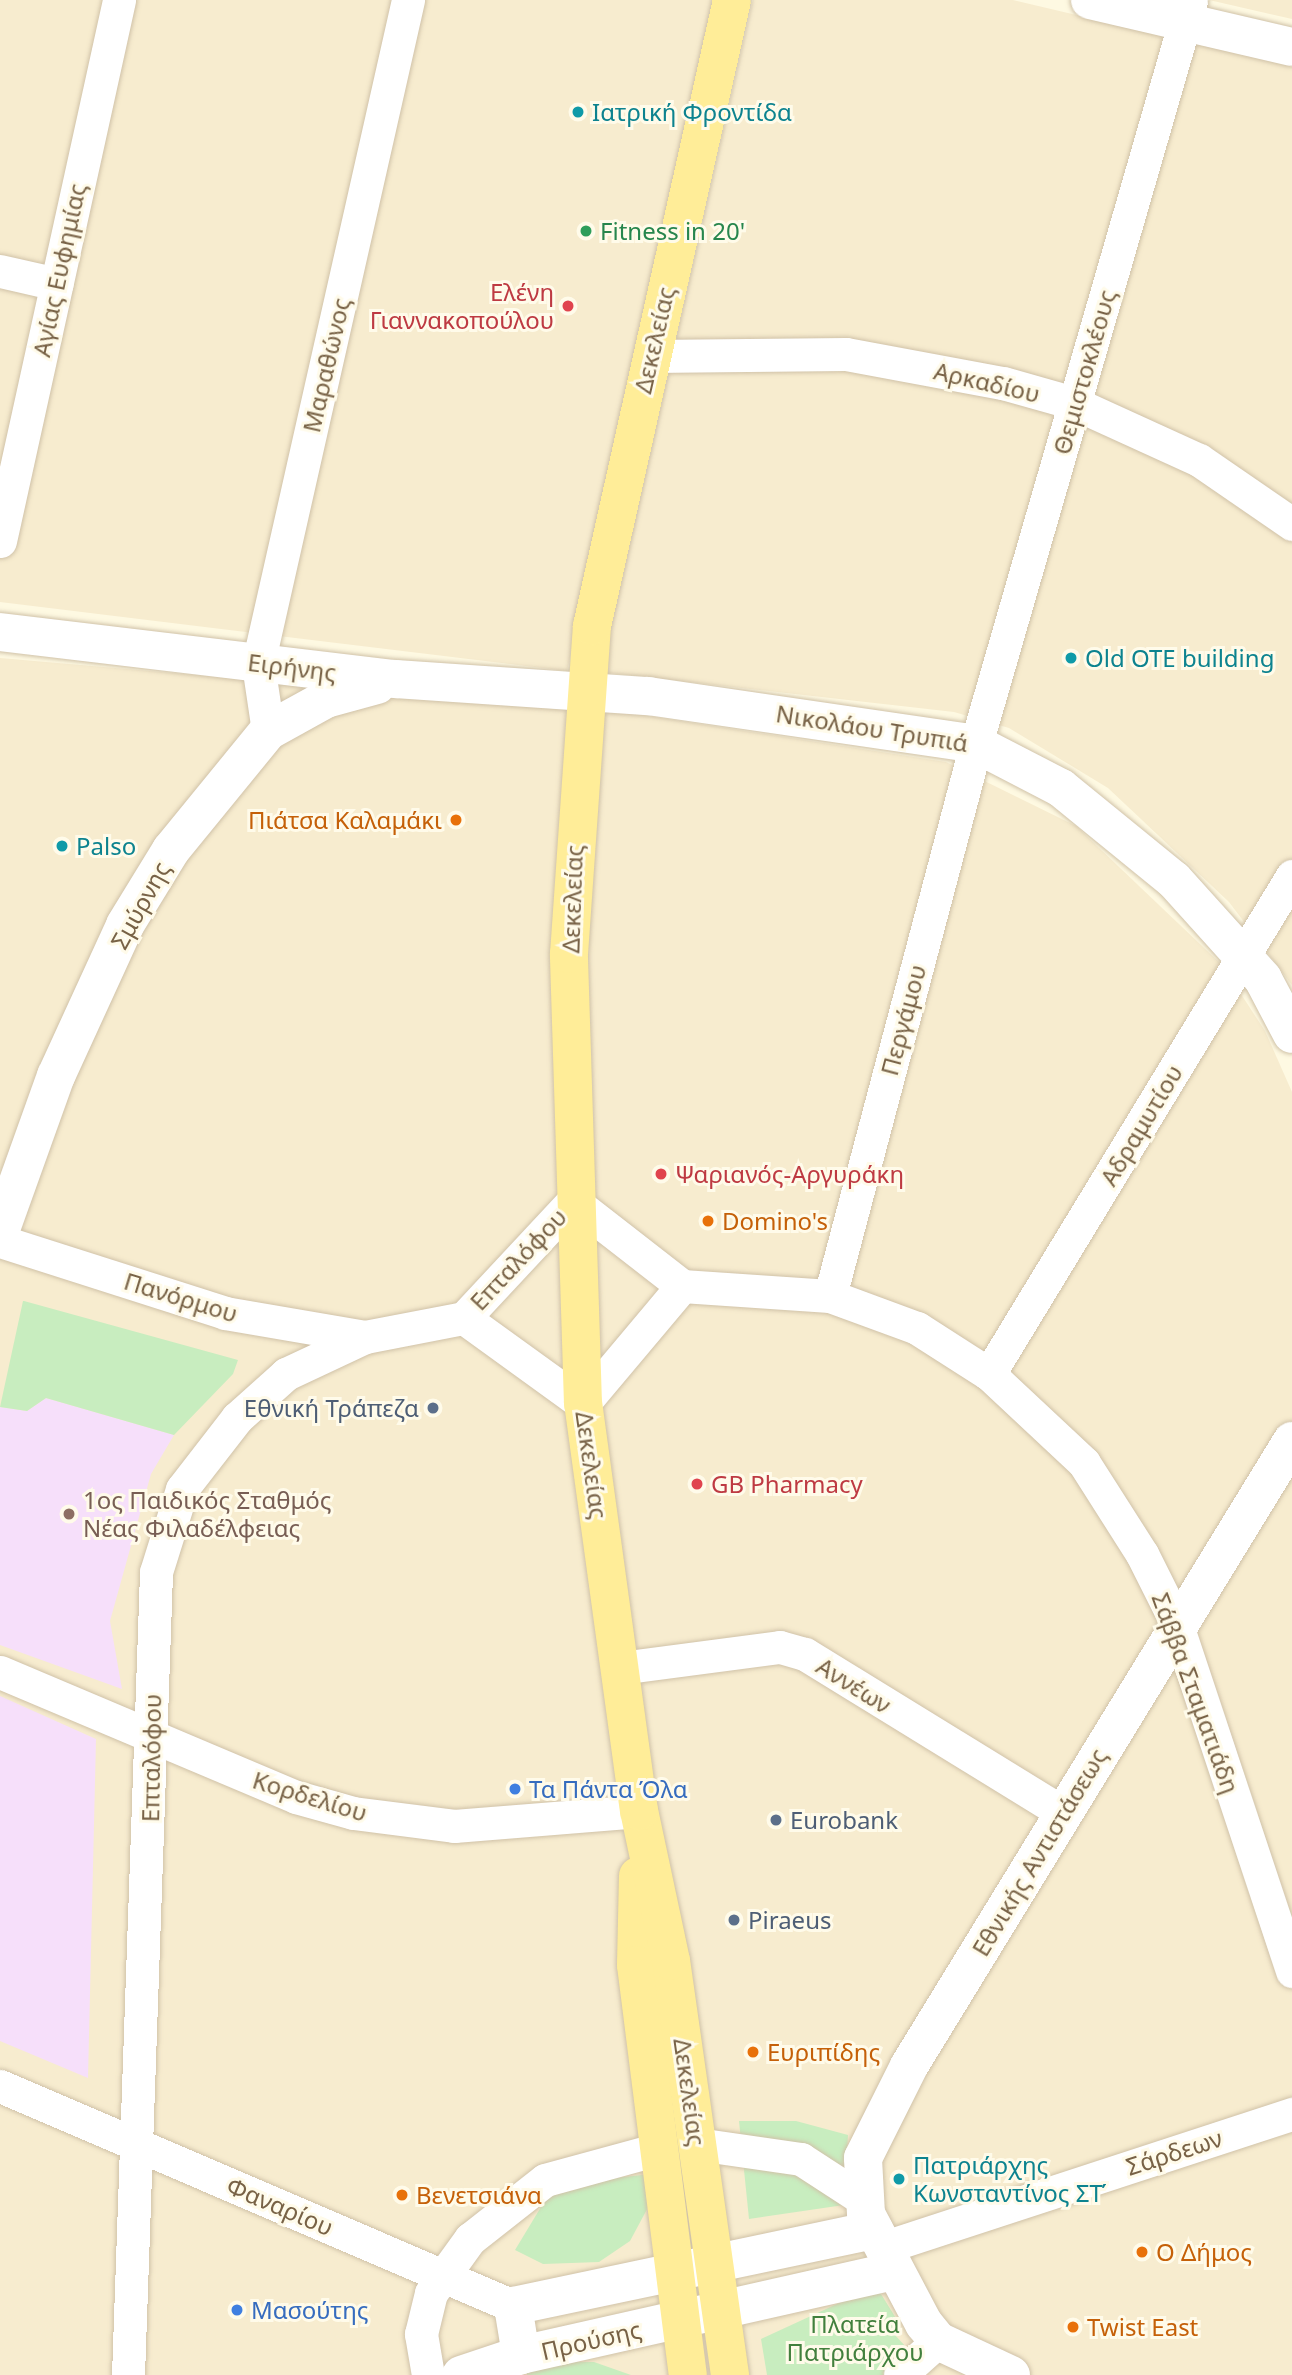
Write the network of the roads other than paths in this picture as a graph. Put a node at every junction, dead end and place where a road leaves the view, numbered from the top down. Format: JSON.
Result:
{"nodes":[{"id":1,"x":119,"y":0,"type":"edge"},
{"id":2,"x":408,"y":0,"type":"edge"},
{"id":3,"x":732,"y":0,"type":"edge"},
{"id":4,"x":1090,"y":0,"type":"edge"},
{"id":5,"x":1189,"y":11,"type":"edge"},
{"id":6,"x":1292,"y":47,"type":"edge"},
{"id":7,"x":0,"y":271,"type":"edge"},
{"id":8,"x":57,"y":284,"type":"junction"},
{"id":9,"x":650,"y":356,"type":"junction"},
{"id":10,"x":1074,"y":403,"type":"junction"},
{"id":11,"x":1292,"y":524,"type":"edge"},
{"id":12,"x":0,"y":541,"type":"edge"},
{"id":13,"x":0,"y":632,"type":"edge"},
{"id":14,"x":258,"y":664,"type":"junction"},
{"id":15,"x":396,"y":679,"type":"junction"},
{"id":16,"x":584,"y":691,"type":"junction"},
{"id":17,"x":268,"y":731,"type":"junction"},
{"id":18,"x":976,"y":744,"type":"junction"},
{"id":19,"x":1292,"y":876,"type":"edge"},
{"id":20,"x":1243,"y":953,"type":"junction"},
{"id":21,"x":1292,"y":1034,"type":"edge"},
{"id":22,"x":573,"y":1201,"type":"junction"},
{"id":23,"x":0,"y":1232,"type":"edge"},
{"id":24,"x":0,"y":1241,"type":"edge"},
{"id":25,"x":682,"y":1286,"type":"junction"},
{"id":26,"x":830,"y":1296,"type":"junction"},
{"id":27,"x":464,"y":1318,"type":"junction"},
{"id":28,"x":365,"y":1337,"type":"junction"},
{"id":29,"x":989,"y":1374,"type":"junction"},
{"id":30,"x":583,"y":1404,"type":"junction"},
{"id":31,"x":1292,"y":1441,"type":"edge"},
{"id":32,"x":1175,"y":1622,"type":"junction"},
{"id":33,"x":620,"y":1668,"type":"junction"},
{"id":34,"x":0,"y":1672,"type":"edge"},
{"id":35,"x":153,"y":1739,"type":"junction"},
{"id":36,"x":639,"y":1811,"type":"junction"},
{"id":37,"x":1063,"y":1813,"type":"junction"},
{"id":38,"x":1292,"y":1971,"type":"edge"},
{"id":39,"x":0,"y":2086,"type":"edge"},
{"id":40,"x":1292,"y":2113,"type":"edge"},
{"id":41,"x":697,"y":2144,"type":"junction"},
{"id":42,"x":139,"y":2145,"type":"junction"},
{"id":43,"x":658,"y":2148,"type":"junction"},
{"id":44,"x":884,"y":2244,"type":"junction"},
{"id":45,"x":714,"y":2263,"type":"junction"},
{"id":46,"x":674,"y":2272,"type":"junction"},
{"id":47,"x":443,"y":2276,"type":"junction"},
{"id":48,"x":513,"y":2306,"type":"junction"},
{"id":49,"x":722,"y":2310,"type":"junction"},
{"id":50,"x":681,"y":2319,"type":"junction"},
{"id":51,"x":938,"y":2341,"type":"junction"},
{"id":52,"x":521,"y":2365,"type":"edge"},
{"id":53,"x":128,"y":2375,"type":"edge"},
{"id":54,"x":428,"y":2375,"type":"edge"},
{"id":55,"x":461,"y":2375,"type":"edge"},
{"id":56,"x":688,"y":2375,"type":"edge"},
{"id":57,"x":730,"y":2375,"type":"edge"},
{"id":58,"x":900,"y":2375,"type":"edge"},
{"id":59,"x":1012,"y":2375,"type":"edge"}],
"edges":[{"from":1,"to":8,"type":"street","name":"Αγίας Ευφημίας"},
{"from":2,"to":14,"type":"street","name":"Μαραθώνος"},
{"from":3,"to":9,"type":"main road","name":"Δεκελείας"},
{"from":4,"to":5,"type":"street"},
{"from":5,"to":6,"type":"street"},
{"from":5,"to":10,"type":"street","name":"Θεμιστοκλέους"},
{"from":7,"to":8,"type":"street"},
{"from":8,"to":12,"type":"street","name":"Αγίας Ευφημίας"},
{"from":9,"to":10,"type":"street","name":"Αρκαδίου"},
{"from":9,"to":16,"type":"main road","name":"Δεκελείας"},
{"from":10,"to":11,"type":"street","name":"Αρκαδίου"},
{"from":10,"to":18,"type":"street","name":"Θεμιστοκλέους"},
{"from":13,"to":14,"type":"street","name":"Ειρήνης"},
{"from":14,"to":15,"type":"street","name":"Ειρήνης"},
{"from":14,"to":17,"type":"street","name":"Μαραθώνος"},
{"from":15,"to":16,"type":"street","name":"Ειρήνης"},
{"from":15,"to":17,"type":"street","name":"Σμύρνης"},
{"from":16,"to":18,"type":"street","name":"Νικολάου Τρυπιά"},
{"from":16,"to":22,"type":"main road","name":"Δεκελείας"},
{"from":17,"to":23,"type":"street","name":"Σμύρνης"},
{"from":18,"to":20,"type":"street","name":"Νικολάου Τρυπιά"},
{"from":18,"to":26,"type":"street","name":"Περγάμου"},
{"from":19,"to":20,"type":"street","name":"Αδραμυτίου"},
{"from":20,"to":21,"type":"street","name":"Νικολάου Τρυπιά"},
{"from":20,"to":29,"type":"street","name":"Αδραμυτίου"},
{"from":22,"to":25,"type":"street"},
{"from":22,"to":27,"type":"street","name":"Επταλόφου"},
{"from":22,"to":30,"type":"main road","name":"Δεκελείας"},
{"from":24,"to":28,"type":"street","name":"Πανόρμου"},
{"from":25,"to":26,"type":"street","name":"Σάββα Σταματιάδη"},
{"from":25,"to":30,"type":"street"},
{"from":26,"to":29,"type":"street","name":"Σάββα Σταματιάδη"},
{"from":27,"to":28,"type":"street","name":"Επταλόφου"},
{"from":27,"to":30,"type":"street","name":"Επταλόφου"},
{"from":28,"to":35,"type":"street","name":"Επταλόφου"},
{"from":29,"to":32,"type":"street","name":"Σάββα Σταματιάδη"},
{"from":30,"to":33,"type":"main road","name":"Δεκελείας"},
{"from":31,"to":32,"type":"street","name":"Εθνικής Αντιστάσεως"},
{"from":32,"to":37,"type":"street","name":"Εθνικής Αντιστάσεως"},
{"from":32,"to":38,"type":"street","name":"Σάββα Σταματιάδη"},
{"from":33,"to":36,"type":"main road","name":"Δεκελείας"},
{"from":33,"to":37,"type":"street","name":"Αννέων"},
{"from":34,"to":35,"type":"street","name":"Κορδελίου"},
{"from":35,"to":36,"type":"street","name":"Κορδελίου"},
{"from":35,"to":42,"type":"street","name":"Επταλόφου"},
{"from":36,"to":41,"type":"main road","name":"Δεκελείας"},
{"from":36,"to":43,"type":"main road","name":"Δεκελείας"},
{"from":37,"to":44,"type":"street","name":"Εθνικής Αντιστάσεως"},
{"from":39,"to":42,"type":"street","name":"Φαναρίου"},
{"from":40,"to":44,"type":"street","name":"Σάρδεων"},
{"from":41,"to":44,"type":"street"},
{"from":41,"to":45,"type":"main road","name":"Δεκελείας"},
{"from":42,"to":47,"type":"street","name":"Φαναρίου"},
{"from":42,"to":53,"type":"street","name":"Επταλόφου"},
{"from":43,"to":46,"type":"main road","name":"Δεκελείας"},
{"from":43,"to":47,"type":"street"},
{"from":44,"to":45,"type":"street","name":"Σάρδεων"},
{"from":44,"to":49,"type":"street","name":"Σάρδεων"},
{"from":44,"to":51,"type":"street"},
{"from":45,"to":46,"type":"street","name":"Προύσης"},
{"from":45,"to":49,"type":"main road","name":"Δεκελείας"},
{"from":46,"to":48,"type":"street","name":"Προύσης"},
{"from":46,"to":50,"type":"main road","name":"Δεκελείας"},
{"from":47,"to":48,"type":"street","name":"Φαναρίου"},
{"from":47,"to":54,"type":"street"},
{"from":48,"to":52,"type":"street"},
{"from":49,"to":50,"type":"street","name":"Προύσης"},
{"from":49,"to":57,"type":"main road","name":"Δεκελείας"},
{"from":50,"to":52,"type":"street","name":"Προύσης"},
{"from":50,"to":56,"type":"main road","name":"Δεκελείας"},
{"from":51,"to":58,"type":"street"},
{"from":51,"to":59,"type":"street"},
{"from":52,"to":55,"type":"street","name":"Προύσης"}]}
